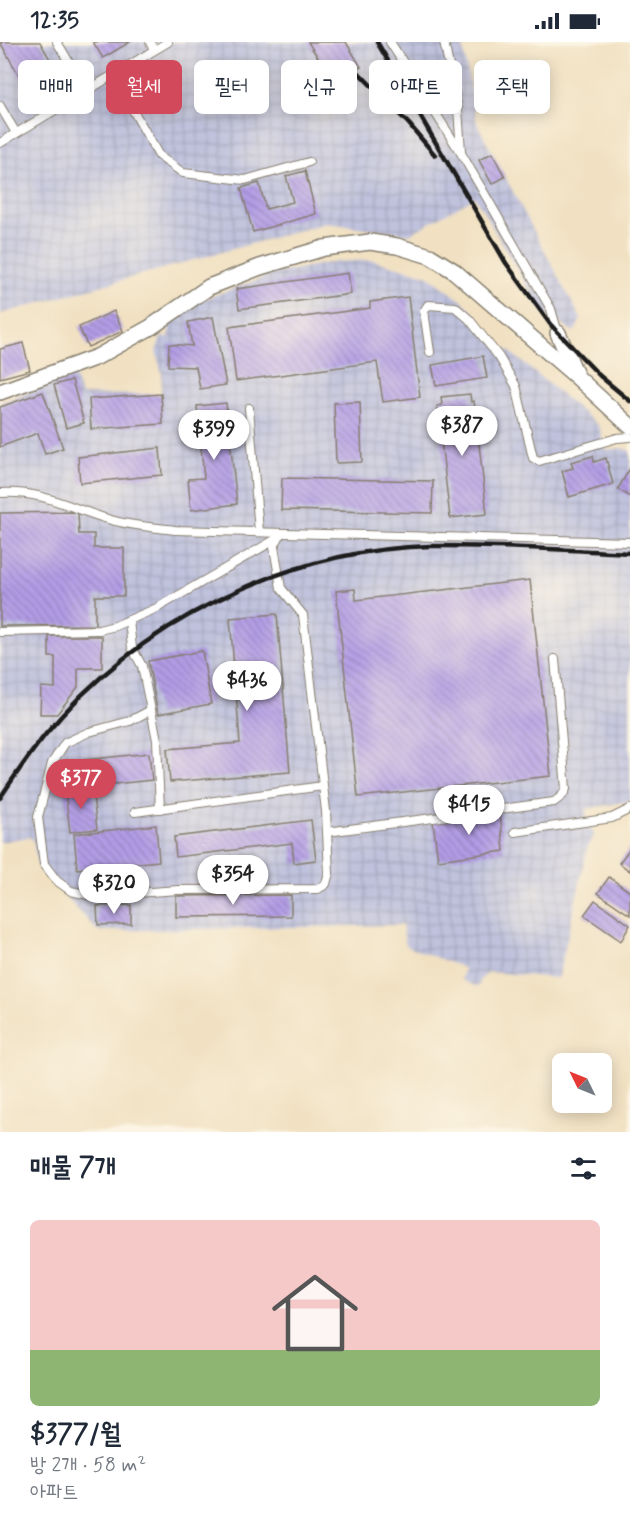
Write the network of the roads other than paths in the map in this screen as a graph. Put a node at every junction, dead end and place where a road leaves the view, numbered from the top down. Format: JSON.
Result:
{"nodes":[{"id":1,"x":57,"y":42,"type":"edge"},
{"id":2,"x":150,"y":42,"type":"edge"},
{"id":3,"x":168,"y":42,"type":"edge"},
{"id":4,"x":390,"y":42,"type":"edge"},
{"id":5,"x":444,"y":42,"type":"edge"},
{"id":6,"x":154,"y":50,"type":"junction"},
{"id":7,"x":68,"y":60,"type":"edge"},
{"id":8,"x":138,"y":60,"type":"edge"},
{"id":9,"x":0,"y":106,"type":"edge"},
{"id":10,"x":48,"y":114,"type":"edge"},
{"id":11,"x":135,"y":114,"type":"edge"},
{"id":12,"x":16,"y":133,"type":"junction"},
{"id":13,"x":0,"y":143,"type":"edge"},
{"id":14,"x":461,"y":153,"type":"junction"},
{"id":15,"x":309,"y":162,"type":"dead end"},
{"id":16,"x":558,"y":333,"type":"joint"},
{"id":17,"x":430,"y":352,"type":"dead end"},
{"id":18,"x":577,"y":377,"type":"junction"},
{"id":19,"x":0,"y":392,"type":"edge"},
{"id":20,"x":249,"y":408,"type":"dead end"},
{"id":21,"x":630,"y":426,"type":"edge"},
{"id":22,"x":630,"y":438,"type":"edge"},
{"id":23,"x":0,"y":493,"type":"edge"},
{"id":24,"x":259,"y":532,"type":"junction"},
{"id":25,"x":287,"y":533,"type":"junction"},
{"id":26,"x":279,"y":537,"type":"junction"},
{"id":27,"x":630,"y":542,"type":"edge"},
{"id":28,"x":129,"y":620,"type":"junction"},
{"id":29,"x":0,"y":632,"type":"edge"},
{"id":30,"x":555,"y":659,"type":"dead end"},
{"id":31,"x":151,"y":710,"type":"junction"},
{"id":32,"x":323,"y":786,"type":"junction"},
{"id":33,"x":160,"y":809,"type":"junction"},
{"id":34,"x":630,"y":809,"type":"edge"},
{"id":35,"x":135,"y":812,"type":"dead end"},
{"id":36,"x":327,"y":832,"type":"junction"},
{"id":37,"x":516,"y":832,"type":"dead end"}],
"edges":[{"from":1,"to":7,"type":"lane"},
{"from":2,"to":6,"type":"lane"},
{"from":3,"to":6,"type":"lane"},
{"from":4,"to":14,"type":"lane"},
{"from":5,"to":14,"type":"lane"},
{"from":6,"to":8,"type":"lane"},
{"from":9,"to":12,"type":"lane"},
{"from":10,"to":12,"type":"lane"},
{"from":11,"to":15,"type":"lane"},
{"from":12,"to":13,"type":"lane"},
{"from":14,"to":16,"type":"lane"},
{"from":16,"to":18,"type":"street"},
{"from":17,"to":22,"type":"lane"},
{"from":18,"to":19,"type":"street"},
{"from":18,"to":21,"type":"street"},
{"from":20,"to":24,"type":"lane"},
{"from":23,"to":24,"type":"lane"},
{"from":24,"to":25,"type":"lane"},
{"from":25,"to":26,"type":"lane"},
{"from":25,"to":27,"type":"lane"},
{"from":26,"to":28,"type":"lane"},
{"from":26,"to":32,"type":"lane"},
{"from":28,"to":29,"type":"lane"},
{"from":28,"to":31,"type":"lane"},
{"from":30,"to":36,"type":"lane"},
{"from":31,"to":33,"type":"lane"},
{"from":31,"to":36,"type":"lane"},
{"from":32,"to":33,"type":"lane"},
{"from":32,"to":36,"type":"lane"},
{"from":33,"to":35,"type":"lane"},
{"from":34,"to":37,"type":"lane"}]}
